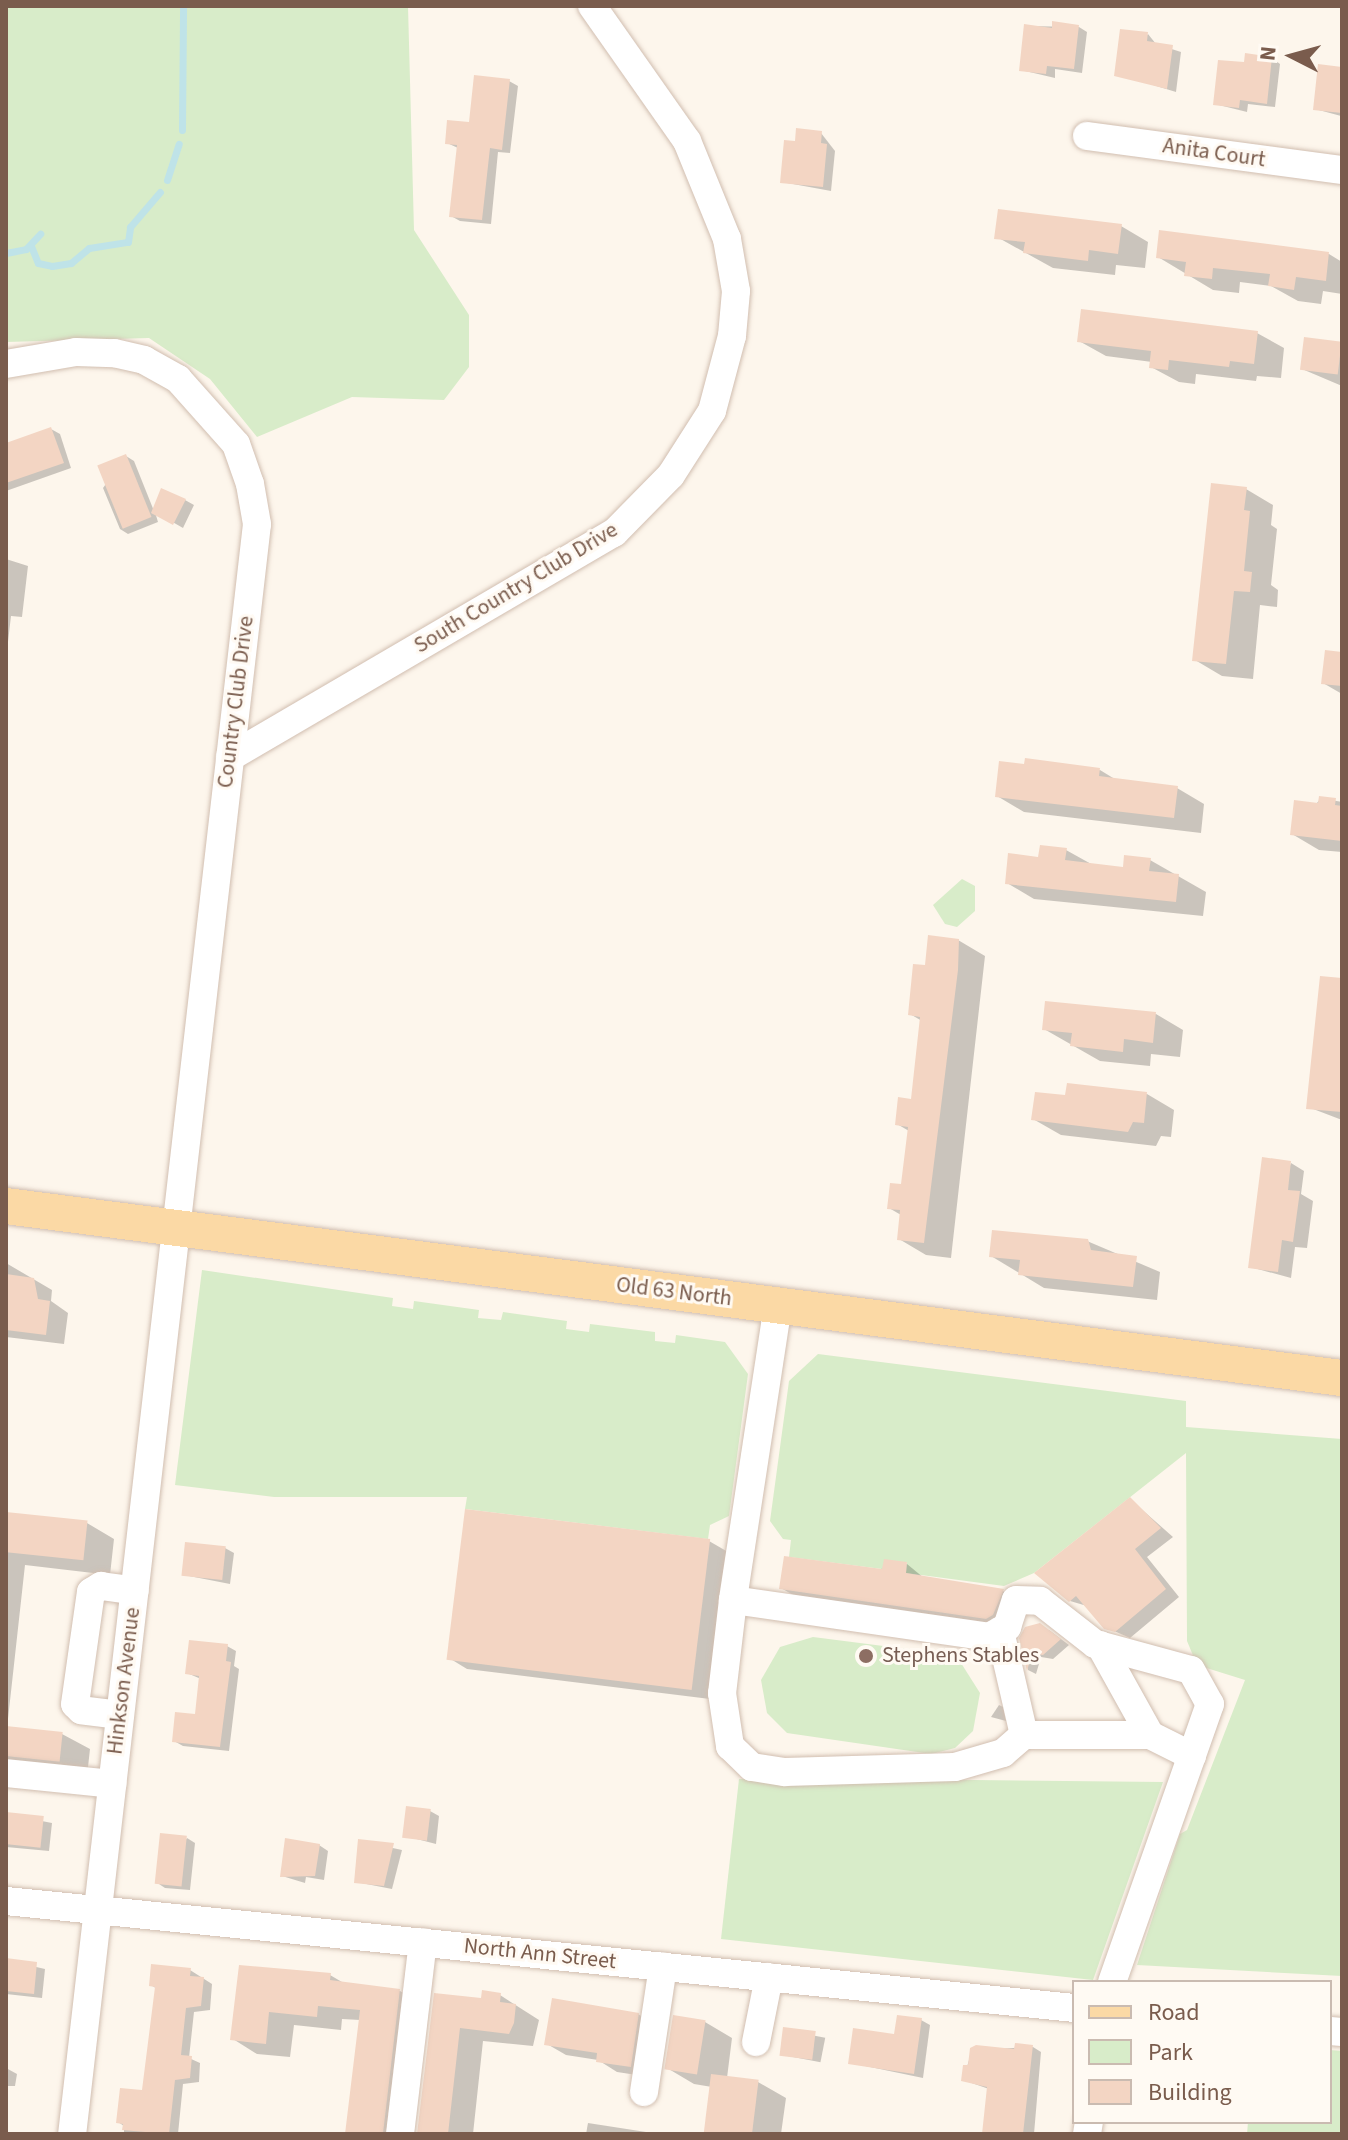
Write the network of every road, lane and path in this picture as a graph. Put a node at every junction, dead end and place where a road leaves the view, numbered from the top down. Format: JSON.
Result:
{"nodes":[{"id":1,"x":592,"y":6,"type":"edge"},
{"id":2,"x":1087,"y":136,"type":"dead end"},
{"id":3,"x":1342,"y":170,"type":"edge"},
{"id":4,"x":6,"y":364,"type":"edge"},
{"id":5,"x":230,"y":757,"type":"junction"},
{"id":6,"x":6,"y":1206,"type":"edge"},
{"id":7,"x":176,"y":1228,"type":"junction"},
{"id":8,"x":778,"y":1305,"type":"junction"},
{"id":9,"x":1342,"y":1378,"type":"edge"},
{"id":10,"x":135,"y":1591,"type":"junction"},
{"id":11,"x":733,"y":1600,"type":"junction"},
{"id":12,"x":1000,"y":1631,"type":"junction"},
{"id":13,"x":1100,"y":1645,"type":"junction"},
{"id":14,"x":120,"y":1715,"type":"junction"},
{"id":15,"x":1024,"y":1735,"type":"junction"},
{"id":16,"x":1150,"y":1735,"type":"junction"},
{"id":17,"x":1192,"y":1756,"type":"junction"},
{"id":18,"x":6,"y":1773,"type":"edge"},
{"id":19,"x":112,"y":1784,"type":"junction"},
{"id":20,"x":6,"y":1901,"type":"edge"},
{"id":21,"x":98,"y":1911,"type":"junction"},
{"id":22,"x":423,"y":1942,"type":"junction"},
{"id":23,"x":663,"y":1966,"type":"junction"},
{"id":24,"x":769,"y":1977,"type":"junction"},
{"id":25,"x":1113,"y":1980,"type":"edge"},
{"id":26,"x":1072,"y":2008,"type":"edge"},
{"id":27,"x":756,"y":2042,"type":"dead end"},
{"id":28,"x":644,"y":2092,"type":"dead end"},
{"id":29,"x":72,"y":2134,"type":"edge"},
{"id":30,"x":400,"y":2134,"type":"edge"}],
"edges":[{"from":1,"to":5,"type":"street","name":"South Country Club Drive"},
{"from":2,"to":3,"type":"street","name":"Anita Court"},
{"from":4,"to":5,"type":"street","name":"Country Club Drive"},
{"from":5,"to":7,"type":"street","name":"Country Club Drive"},
{"from":6,"to":7,"type":"main road","name":"Old 63 North"},
{"from":7,"to":8,"type":"main road","name":"Old 63 North"},
{"from":7,"to":10,"type":"street","name":"Hinkson Avenue"},
{"from":8,"to":9,"type":"main road","name":"Old 63 North"},
{"from":8,"to":11,"type":"street"},
{"from":10,"to":14,"type":"street","name":"Hinkson Avenue"},
{"from":10,"to":14,"type":"street"},
{"from":11,"to":12,"type":"street"},
{"from":11,"to":15,"type":"street"},
{"from":12,"to":13,"type":"street"},
{"from":12,"to":15,"type":"street"},
{"from":13,"to":16,"type":"street"},
{"from":13,"to":17,"type":"street"},
{"from":14,"to":19,"type":"street","name":"Hinkson Avenue"},
{"from":15,"to":16,"type":"street"},
{"from":16,"to":17,"type":"street"},
{"from":17,"to":25,"type":"street"},
{"from":18,"to":19,"type":"street"},
{"from":19,"to":21,"type":"street","name":"Hinkson Avenue"},
{"from":20,"to":21,"type":"street","name":"North Ann Street"},
{"from":21,"to":22,"type":"street","name":"North Ann Street"},
{"from":21,"to":29,"type":"street","name":"Hinkson Avenue"},
{"from":22,"to":23,"type":"street","name":"North Ann Street"},
{"from":22,"to":30,"type":"street"},
{"from":23,"to":24,"type":"street","name":"North Ann Street"},
{"from":23,"to":28,"type":"street"},
{"from":24,"to":26,"type":"street","name":"North Ann Street"},
{"from":24,"to":27,"type":"street"}]}
